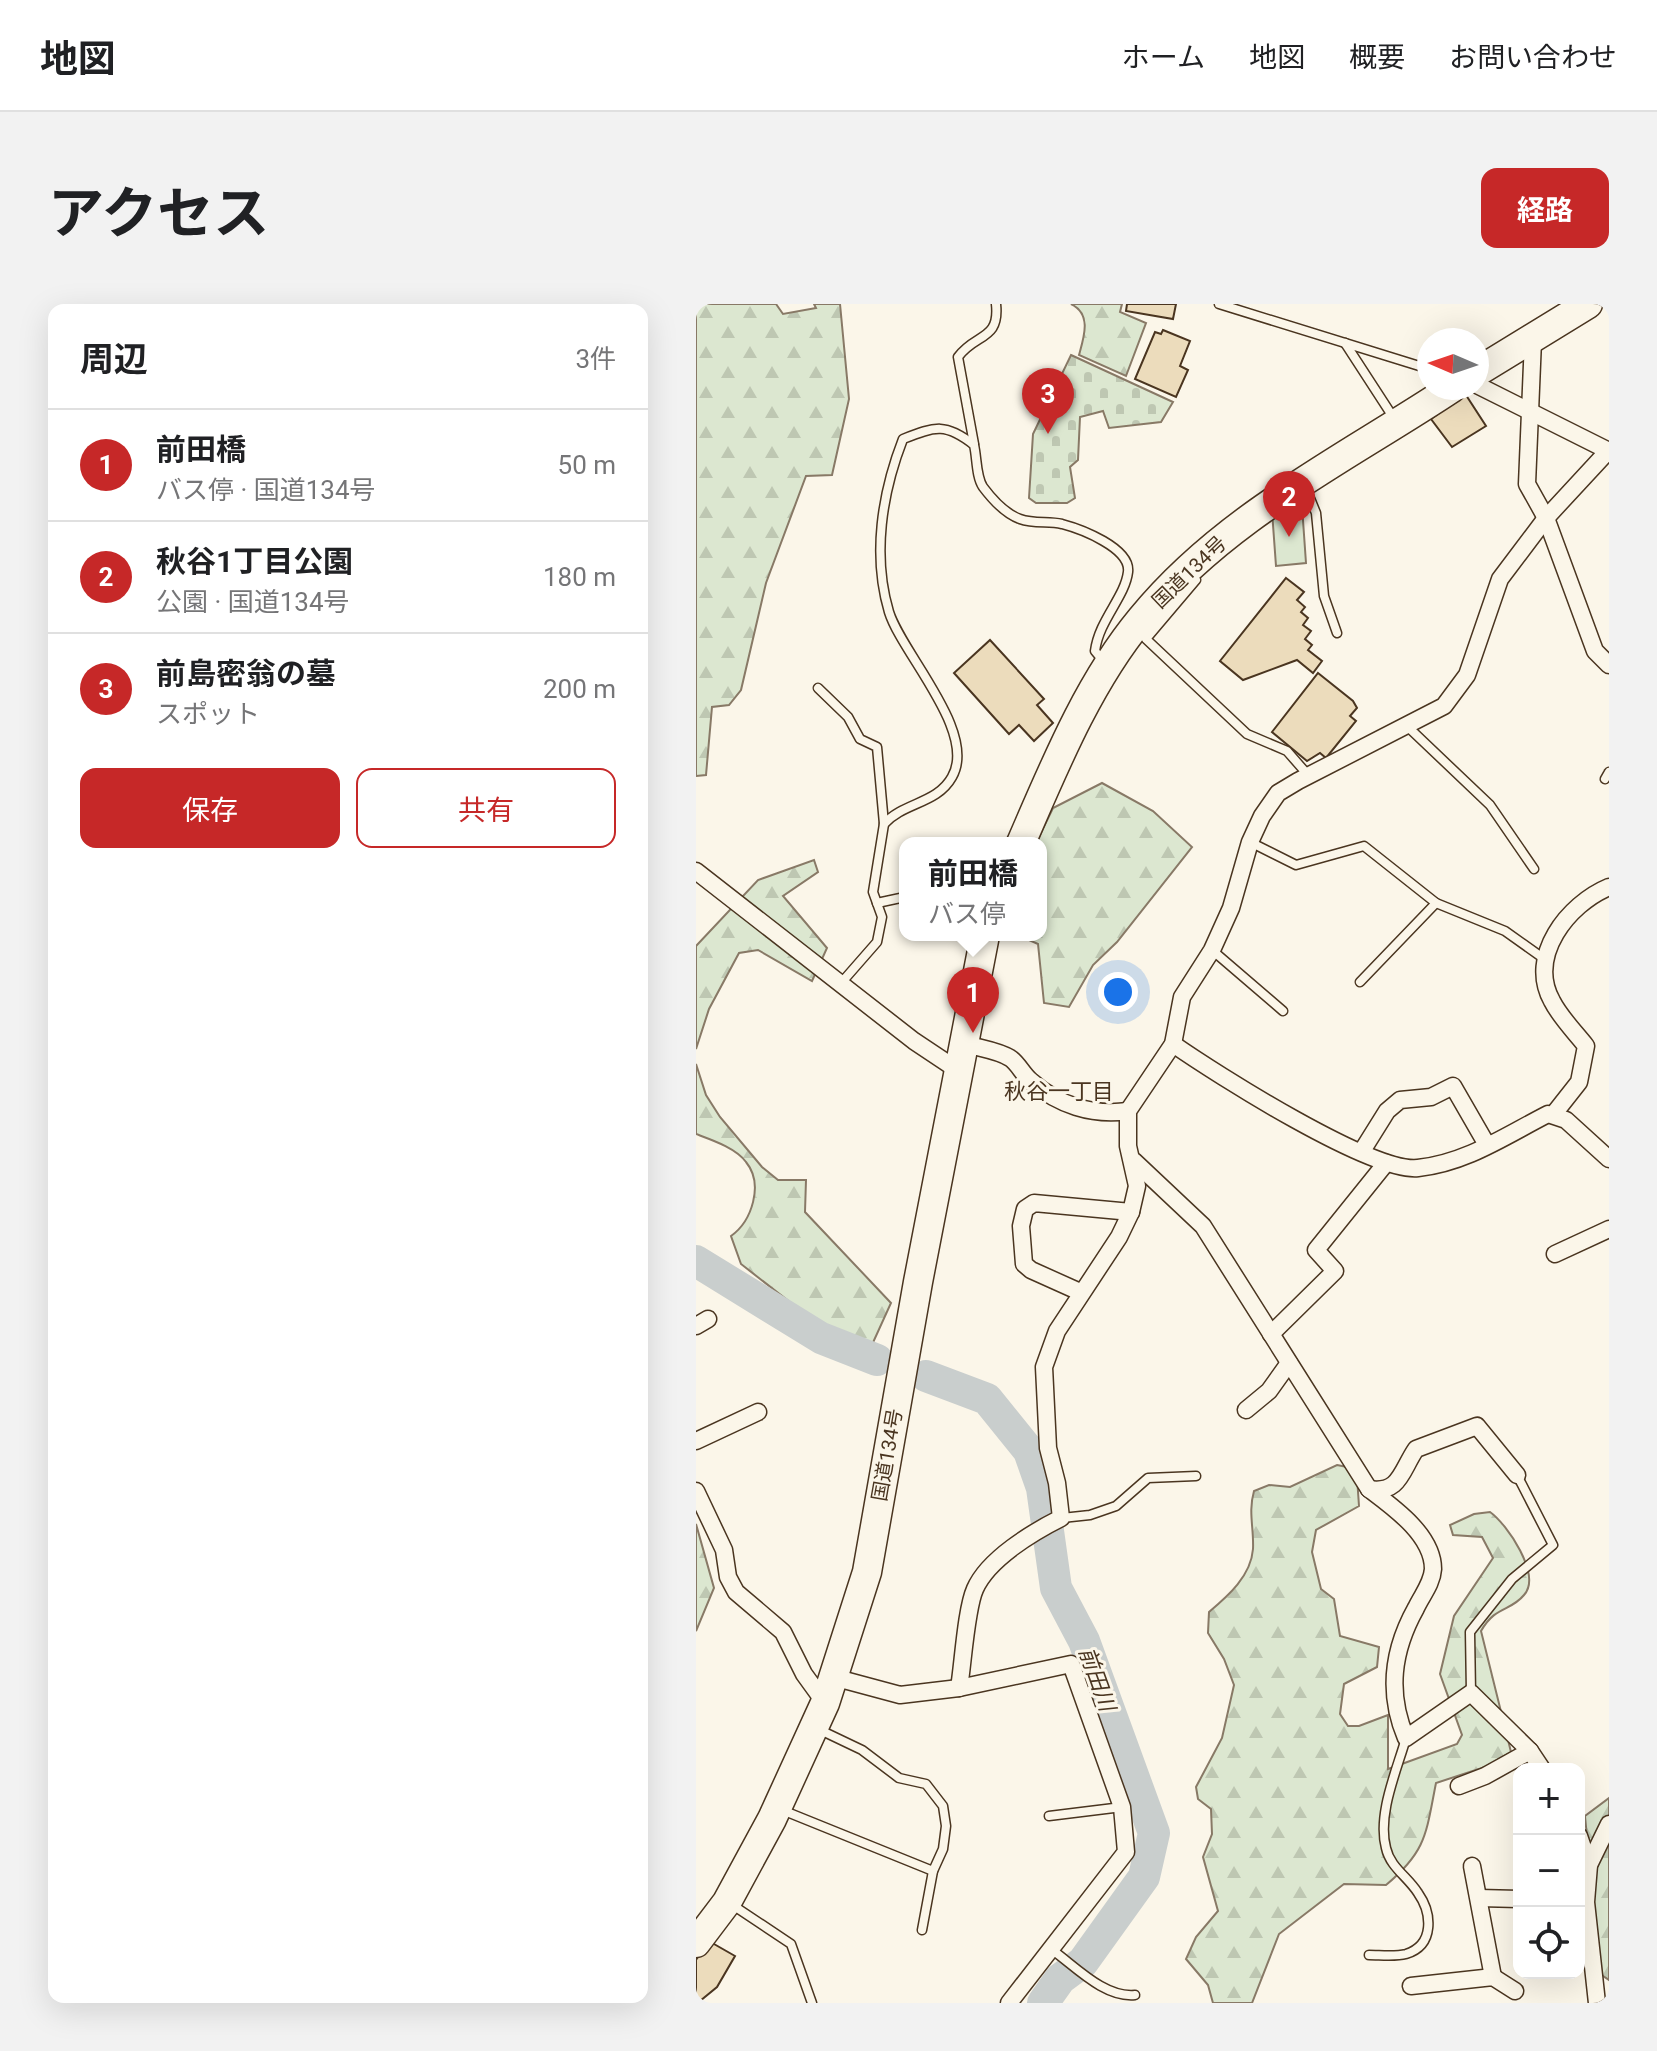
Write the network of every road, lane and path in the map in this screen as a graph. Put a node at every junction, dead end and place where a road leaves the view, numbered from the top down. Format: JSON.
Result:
{"nodes":[{"id":1,"x":996,"y":304,"type":"edge"},
{"id":2,"x":1219,"y":304,"type":"edge"},
{"id":3,"x":1583,"y":305,"type":"edge"},
{"id":4,"x":1533,"y":340,"type":"junction"},
{"id":5,"x":1345,"y":343,"type":"junction"},
{"id":6,"x":1417,"y":365,"type":"edge"},
{"id":7,"x":1489,"y":365,"type":"edge"},
{"id":8,"x":1489,"y":391,"type":"edge"},
{"id":9,"x":1434,"y":400,"type":"edge"},
{"id":10,"x":1529,"y":409,"type":"junction"},
{"id":11,"x":1398,"y":424,"type":"junction"},
{"id":12,"x":974,"y":445,"type":"junction"},
{"id":13,"x":1608,"y":451,"type":"edge"},
{"id":14,"x":1304,"y":481,"type":"junction"},
{"id":15,"x":1546,"y":518,"type":"junction"},
{"id":16,"x":1208,"y":552,"type":"junction"},
{"id":17,"x":1337,"y":633,"type":"dead end"},
{"id":18,"x":1609,"y":665,"type":"edge"},
{"id":19,"x":1108,"y":667,"type":"junction"},
{"id":20,"x":818,"y":688,"type":"dead end"},
{"id":21,"x":1408,"y":727,"type":"junction"},
{"id":22,"x":1308,"y":775,"type":"junction"},
{"id":23,"x":884,"y":824,"type":"junction"},
{"id":24,"x":1024,"y":837,"type":"edge"},
{"id":25,"x":1250,"y":842,"type":"junction"},
{"id":26,"x":1534,"y":869,"type":"dead end"},
{"id":27,"x":696,"y":871,"type":"edge"},
{"id":28,"x":1609,"y":887,"type":"edge"},
{"id":29,"x":899,"y":898,"type":"edge"},
{"id":30,"x":877,"y":903,"type":"junction"},
{"id":31,"x":1436,"y":903,"type":"junction"},
{"id":32,"x":984,"y":941,"type":"edge"},
{"id":33,"x":1212,"y":950,"type":"junction"},
{"id":34,"x":1543,"y":958,"type":"junction"},
{"id":35,"x":842,"y":982,"type":"junction"},
{"id":36,"x":1360,"y":982,"type":"dead end"},
{"id":37,"x":1283,"y":1011,"type":"dead end"},
{"id":38,"x":1173,"y":1044,"type":"junction"},
{"id":39,"x":961,"y":1057,"type":"junction"},
{"id":40,"x":1128,"y":1111,"type":"junction"},
{"id":41,"x":1553,"y":1115,"type":"junction"},
{"id":42,"x":1487,"y":1145,"type":"junction"},
{"id":43,"x":1362,"y":1151,"type":"junction"},
{"id":44,"x":1609,"y":1159,"type":"edge"},
{"id":45,"x":1134,"y":1161,"type":"junction"},
{"id":46,"x":1386,"y":1163,"type":"junction"},
{"id":47,"x":1131,"y":1212,"type":"junction"},
{"id":48,"x":1609,"y":1229,"type":"edge"},
{"id":49,"x":1555,"y":1254,"type":"dead end"},
{"id":50,"x":1080,"y":1292,"type":"junction"},
{"id":51,"x":1271,"y":1334,"type":"junction"},
{"id":52,"x":1289,"y":1363,"type":"junction"},
{"id":53,"x":1246,"y":1410,"type":"dead end"},
{"id":54,"x":758,"y":1412,"type":"dead end"},
{"id":55,"x":696,"y":1441,"type":"edge"},
{"id":56,"x":1517,"y":1475,"type":"joint"},
{"id":57,"x":1196,"y":1476,"type":"dead end"},
{"id":58,"x":1369,"y":1489,"type":"junction"},
{"id":59,"x":696,"y":1491,"type":"edge"},
{"id":60,"x":1061,"y":1518,"type":"junction"},
{"id":61,"x":959,"y":1688,"type":"junction"},
{"id":62,"x":1471,"y":1693,"type":"junction"},
{"id":63,"x":824,"y":1702,"type":"junction"},
{"id":64,"x":1406,"y":1738,"type":"junction"},
{"id":65,"x":1530,"y":1751,"type":"junction"},
{"id":66,"x":1538,"y":1763,"type":"edge"},
{"id":67,"x":1459,"y":1786,"type":"dead end"},
{"id":68,"x":1122,"y":1807,"type":"junction"},
{"id":69,"x":777,"y":1808,"type":"junction"},
{"id":70,"x":1049,"y":1816,"type":"dead end"},
{"id":71,"x":1609,"y":1824,"type":"edge"},
{"id":72,"x":1585,"y":1853,"type":"edge"},
{"id":73,"x":1589,"y":1865,"type":"junction"},
{"id":74,"x":1472,"y":1866,"type":"dead end"},
{"id":75,"x":933,"y":1871,"type":"junction"},
{"id":76,"x":1585,"y":1890,"type":"edge"},
{"id":77,"x":1479,"y":1898,"type":"junction"},
{"id":78,"x":1513,"y":1899,"type":"edge"},
{"id":79,"x":727,"y":1902,"type":"junction"},
{"id":80,"x":1584,"y":1907,"type":"edge"},
{"id":81,"x":922,"y":1930,"type":"dead end"},
{"id":82,"x":700,"y":1933,"type":"edge"},
{"id":83,"x":1051,"y":1949,"type":"junction"},
{"id":84,"x":1369,"y":1955,"type":"dead end"},
{"id":85,"x":1493,"y":1977,"type":"junction"},
{"id":86,"x":1411,"y":1986,"type":"dead end"},
{"id":87,"x":1515,"y":1991,"type":"dead end"},
{"id":88,"x":1135,"y":1995,"type":"dead end"},
{"id":89,"x":812,"y":2003,"type":"edge"},
{"id":90,"x":1009,"y":2003,"type":"edge"},
{"id":91,"x":1597,"y":2003,"type":"edge"}],
"edges":[{"from":1,"to":12,"type":"lane"},
{"from":2,"to":5,"type":"lane"},
{"from":3,"to":4,"type":"highway"},
{"from":4,"to":7,"type":"highway"},
{"from":4,"to":10,"type":"street"},
{"from":5,"to":6,"type":"lane"},
{"from":5,"to":11,"type":"lane"},
{"from":8,"to":10,"type":"street"},
{"from":9,"to":11,"type":"highway","name":"国道134号"},
{"from":10,"to":13,"type":"street"},
{"from":10,"to":15,"type":"street"},
{"from":11,"to":14,"type":"highway","name":"国道134号"},
{"from":12,"to":19,"type":"lane"},
{"from":12,"to":23,"type":"lane"},
{"from":13,"to":15,"type":"street"},
{"from":14,"to":16,"type":"highway","name":"国道134号"},
{"from":14,"to":17,"type":"lane"},
{"from":15,"to":18,"type":"street"},
{"from":15,"to":21,"type":"street"},
{"from":16,"to":19,"type":"highway","name":"国道134号"},
{"from":16,"to":22,"type":"lane"},
{"from":19,"to":24,"type":"highway","name":"国道134号"},
{"from":20,"to":23,"type":"lane"},
{"from":21,"to":22,"type":"street"},
{"from":21,"to":26,"type":"lane"},
{"from":22,"to":25,"type":"street"},
{"from":23,"to":30,"type":"lane"},
{"from":25,"to":31,"type":"lane"},
{"from":25,"to":33,"type":"street"},
{"from":27,"to":35,"type":"street"},
{"from":28,"to":34,"type":"street"},
{"from":29,"to":30,"type":"lane"},
{"from":30,"to":35,"type":"lane"},
{"from":31,"to":34,"type":"lane"},
{"from":31,"to":36,"type":"lane"},
{"from":32,"to":39,"type":"highway","name":"国道134号"},
{"from":33,"to":37,"type":"lane"},
{"from":33,"to":38,"type":"street"},
{"from":34,"to":41,"type":"street"},
{"from":35,"to":39,"type":"street"},
{"from":38,"to":40,"type":"street"},
{"from":38,"to":43,"type":"street"},
{"from":39,"to":40,"type":"street"},
{"from":39,"to":63,"type":"highway","name":"国道134号"},
{"from":40,"to":45,"type":"street"},
{"from":41,"to":42,"type":"street"},
{"from":41,"to":44,"type":"street"},
{"from":42,"to":43,"type":"street"},
{"from":42,"to":46,"type":"street"},
{"from":43,"to":46,"type":"street"},
{"from":45,"to":47,"type":"street"},
{"from":45,"to":51,"type":"street"},
{"from":46,"to":51,"type":"street"},
{"from":47,"to":50,"type":"street"},
{"from":47,"to":50,"type":"street"},
{"from":48,"to":49,"type":"street"},
{"from":50,"to":60,"type":"street"},
{"from":51,"to":52,"type":"street"},
{"from":52,"to":53,"type":"street"},
{"from":52,"to":58,"type":"street"},
{"from":54,"to":55,"type":"street"},
{"from":56,"to":58,"type":"street"},
{"from":56,"to":62,"type":"lane"},
{"from":57,"to":60,"type":"lane"},
{"from":58,"to":64,"type":"street"},
{"from":59,"to":63,"type":"street"},
{"from":60,"to":61,"type":"street"},
{"from":61,"to":63,"type":"street"},
{"from":61,"to":68,"type":"street"},
{"from":62,"to":64,"type":"street"},
{"from":62,"to":65,"type":"street"},
{"from":63,"to":69,"type":"highway","name":"国道134号"},
{"from":63,"to":75,"type":"lane"},
{"from":64,"to":84,"type":"lane"},
{"from":65,"to":66,"type":"street"},
{"from":65,"to":67,"type":"street"},
{"from":68,"to":70,"type":"lane"},
{"from":68,"to":83,"type":"street"},
{"from":69,"to":75,"type":"lane"},
{"from":69,"to":79,"type":"highway","name":"国道134号"},
{"from":71,"to":73,"type":"street"},
{"from":72,"to":73,"type":"street"},
{"from":73,"to":76,"type":"street"},
{"from":74,"to":77,"type":"street"},
{"from":75,"to":81,"type":"lane"},
{"from":77,"to":78,"type":"street"},
{"from":77,"to":85,"type":"street"},
{"from":79,"to":82,"type":"highway","name":"国道134号"},
{"from":79,"to":89,"type":"lane"},
{"from":80,"to":91,"type":"street"},
{"from":83,"to":88,"type":"lane"},
{"from":83,"to":90,"type":"street"},
{"from":85,"to":86,"type":"street"},
{"from":85,"to":87,"type":"street"}]}
